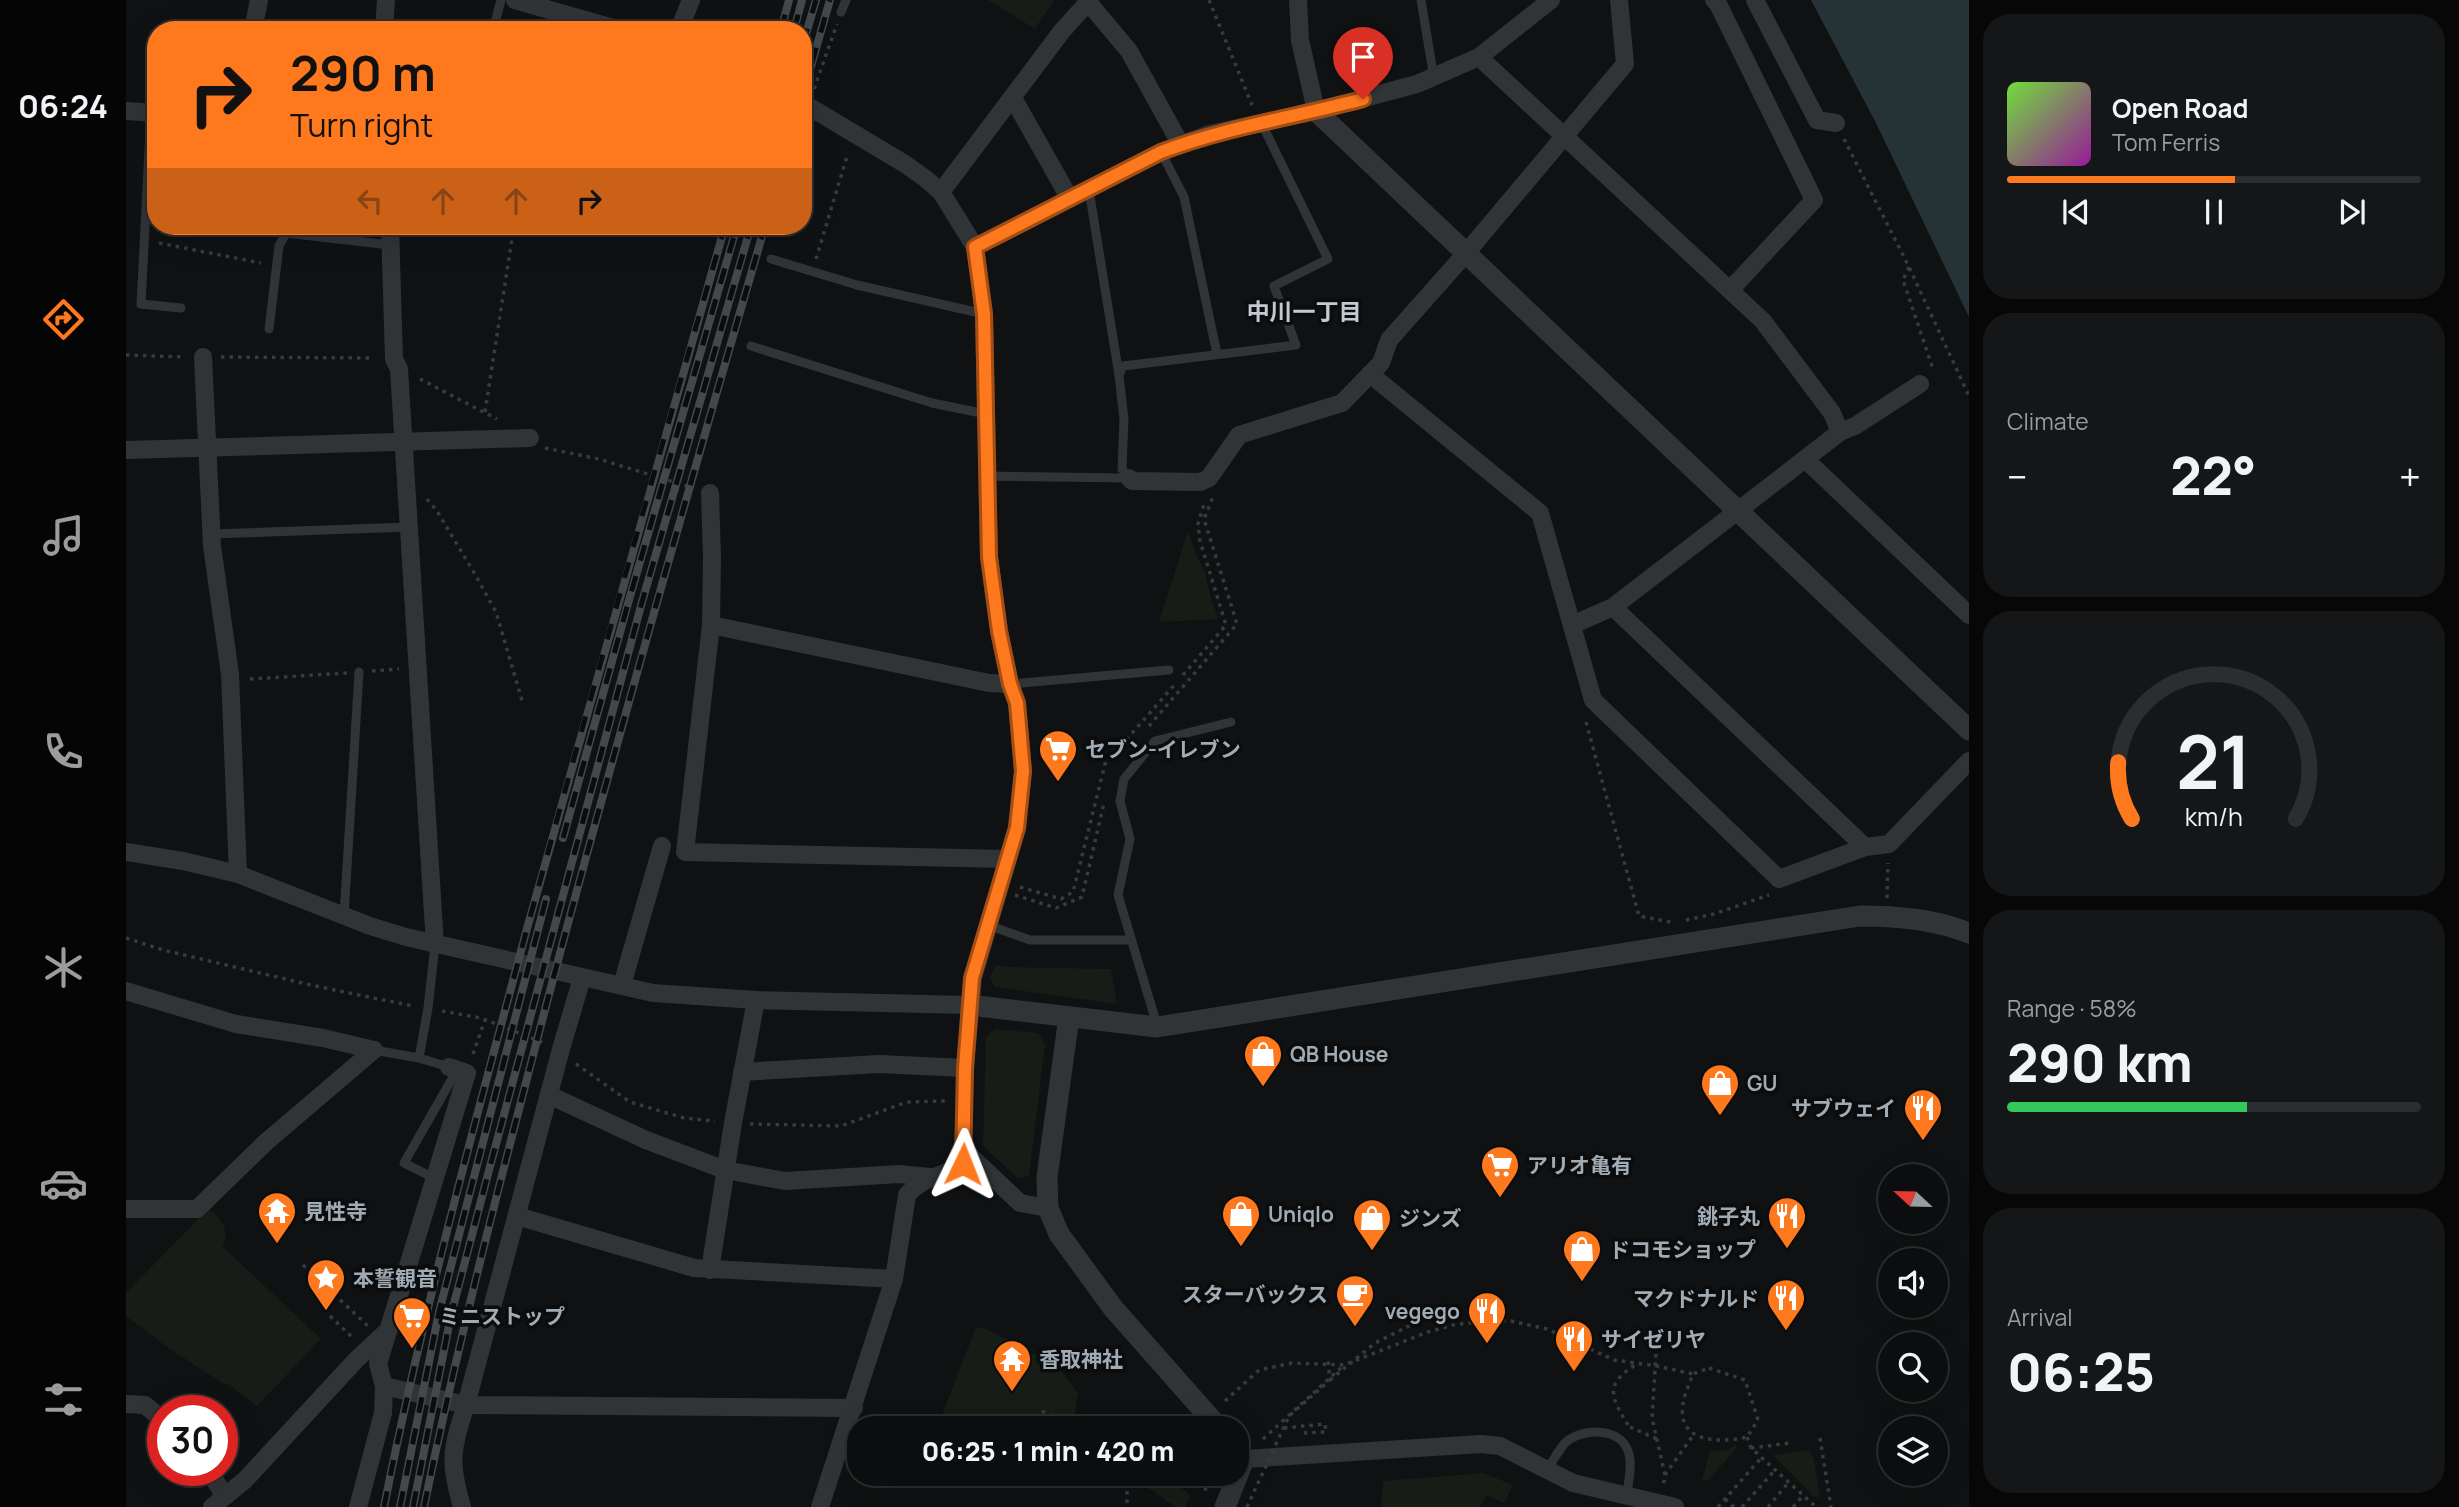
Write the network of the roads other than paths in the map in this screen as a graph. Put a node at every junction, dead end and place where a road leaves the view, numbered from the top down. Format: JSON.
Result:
{"nodes":[{"id":1,"x":259,"y":0,"type":"edge"},
{"id":2,"x":386,"y":0,"type":"edge"},
{"id":3,"x":501,"y":0,"type":"edge"},
{"id":4,"x":516,"y":0,"type":"edge"},
{"id":5,"x":691,"y":0,"type":"edge"},
{"id":6,"x":846,"y":0,"type":"edge"},
{"id":7,"x":1298,"y":0,"type":"edge"},
{"id":8,"x":1421,"y":0,"type":"edge"},
{"id":9,"x":1551,"y":0,"type":"edge"},
{"id":10,"x":1619,"y":0,"type":"edge"},
{"id":11,"x":1714,"y":0,"type":"edge"},
{"id":12,"x":1755,"y":0,"type":"edge"},
{"id":13,"x":1089,"y":1,"type":"edge"},
{"id":14,"x":841,"y":12,"type":"road end"},
{"id":15,"x":255,"y":21,"type":"edge"},
{"id":16,"x":383,"y":21,"type":"edge"},
{"id":17,"x":495,"y":21,"type":"edge"},
{"id":18,"x":589,"y":21,"type":"edge"},
{"id":19,"x":683,"y":21,"type":"edge"},
{"id":20,"x":1479,"y":57,"type":"junction"},
{"id":21,"x":1434,"y":78,"type":"junction"},
{"id":22,"x":1013,"y":98,"type":"junction"},
{"id":23,"x":812,"y":109,"type":"edge"},
{"id":24,"x":126,"y":111,"type":"edge"},
{"id":25,"x":1316,"y":111,"type":"junction"},
{"id":26,"x":147,"y":112,"type":"edge"},
{"id":27,"x":1260,"y":123,"type":"junction"},
{"id":28,"x":1836,"y":123,"type":"road end"},
{"id":29,"x":1564,"y":135,"type":"junction"},
{"id":30,"x":1181,"y":145,"type":"junction"},
{"id":31,"x":1161,"y":152,"type":"junction"},
{"id":32,"x":1089,"y":190,"type":"junction"},
{"id":33,"x":941,"y":192,"type":"junction"},
{"id":34,"x":1070,"y":199,"type":"junction"},
{"id":35,"x":147,"y":212,"type":"edge"},
{"id":36,"x":285,"y":235,"type":"edge"},
{"id":37,"x":301,"y":235,"type":"edge"},
{"id":38,"x":390,"y":235,"type":"edge"},
{"id":39,"x":390,"y":245,"type":"junction"},
{"id":40,"x":975,"y":247,"type":"junction"},
{"id":41,"x":1467,"y":252,"type":"junction"},
{"id":42,"x":771,"y":259,"type":"dead end"},
{"id":43,"x":1730,"y":290,"type":"junction"},
{"id":44,"x":181,"y":308,"type":"dead end"},
{"id":45,"x":984,"y":314,"type":"junction"},
{"id":46,"x":269,"y":329,"type":"dead end"},
{"id":47,"x":751,"y":346,"type":"dead end"},
{"id":48,"x":1217,"y":354,"type":"junction"},
{"id":49,"x":203,"y":357,"type":"road end"},
{"id":50,"x":1370,"y":374,"type":"junction"},
{"id":51,"x":1119,"y":375,"type":"junction"},
{"id":52,"x":1920,"y":384,"type":"road end"},
{"id":53,"x":986,"y":414,"type":"junction"},
{"id":54,"x":1840,"y":432,"type":"junction"},
{"id":55,"x":530,"y":438,"type":"road end"},
{"id":56,"x":404,"y":441,"type":"junction"},
{"id":57,"x":207,"y":446,"type":"junction"},
{"id":58,"x":126,"y":450,"type":"edge"},
{"id":59,"x":1806,"y":460,"type":"junction"},
{"id":60,"x":986,"y":476,"type":"junction"},
{"id":61,"x":1129,"y":478,"type":"junction"},
{"id":62,"x":710,"y":493,"type":"road end"},
{"id":63,"x":1737,"y":512,"type":"junction"},
{"id":64,"x":410,"y":527,"type":"junction"},
{"id":65,"x":211,"y":534,"type":"junction"},
{"id":66,"x":1613,"y":607,"type":"junction"},
{"id":67,"x":1969,"y":615,"type":"edge"},
{"id":68,"x":711,"y":625,"type":"junction"},
{"id":69,"x":1572,"y":625,"type":"junction"},
{"id":70,"x":1169,"y":670,"type":"dead end"},
{"id":71,"x":359,"y":672,"type":"road end"},
{"id":72,"x":1010,"y":684,"type":"junction"},
{"id":73,"x":1231,"y":722,"type":"dead end"},
{"id":74,"x":1969,"y":730,"type":"edge"},
{"id":75,"x":1969,"y":761,"type":"edge"},
{"id":76,"x":685,"y":846,"type":"junction"},
{"id":77,"x":1865,"y":846,"type":"junction"},
{"id":78,"x":126,"y":852,"type":"edge"},
{"id":79,"x":1008,"y":859,"type":"junction"},
{"id":80,"x":238,"y":874,"type":"junction"},
{"id":81,"x":344,"y":916,"type":"junction"},
{"id":82,"x":988,"y":925,"type":"junction"},
{"id":83,"x":1969,"y":933,"type":"edge"},
{"id":84,"x":1131,"y":940,"type":"junction"},
{"id":85,"x":435,"y":945,"type":"junction"},
{"id":86,"x":582,"y":978,"type":"junction"},
{"id":87,"x":622,"y":985,"type":"junction"},
{"id":88,"x":126,"y":991,"type":"edge"},
{"id":89,"x":756,"y":1000,"type":"junction"},
{"id":90,"x":969,"y":1005,"type":"junction"},
{"id":91,"x":1069,"y":1017,"type":"junction"},
{"id":92,"x":1157,"y":1027,"type":"junction"},
{"id":93,"x":374,"y":1050,"type":"junction"},
{"id":94,"x":419,"y":1058,"type":"junction"},
{"id":95,"x":965,"y":1068,"type":"junction"},
{"id":96,"x":458,"y":1070,"type":"junction"},
{"id":97,"x":742,"y":1072,"type":"junction"},
{"id":98,"x":549,"y":1096,"type":"junction"},
{"id":99,"x":965,"y":1151,"type":"junction"},
{"id":100,"x":725,"y":1170,"type":"junction"},
{"id":101,"x":930,"y":1177,"type":"junction"},
{"id":102,"x":434,"y":1178,"type":"junction"},
{"id":103,"x":126,"y":1209,"type":"edge"},
{"id":104,"x":1048,"y":1209,"type":"junction"},
{"id":105,"x":517,"y":1216,"type":"junction"},
{"id":106,"x":710,"y":1270,"type":"junction"},
{"id":107,"x":894,"y":1279,"type":"junction"},
{"id":108,"x":384,"y":1334,"type":"junction"},
{"id":109,"x":384,"y":1386,"type":"junction"},
{"id":110,"x":126,"y":1404,"type":"edge"},
{"id":111,"x":467,"y":1405,"type":"junction"},
{"id":112,"x":147,"y":1407,"type":"edge"},
{"id":113,"x":853,"y":1408,"type":"junction"},
{"id":114,"x":1209,"y":1416,"type":"edge"},
{"id":115,"x":1249,"y":1454,"type":"edge"},
{"id":116,"x":1547,"y":1470,"type":"junction"},
{"id":117,"x":1231,"y":1486,"type":"edge"},
{"id":118,"x":1627,"y":1495,"type":"junction"},
{"id":119,"x":219,"y":1501,"type":"edge"},
{"id":120,"x":1668,"y":1505,"type":"edge"},
{"id":121,"x":358,"y":1507,"type":"edge"},
{"id":122,"x":462,"y":1507,"type":"edge"},
{"id":123,"x":820,"y":1507,"type":"edge"},
{"id":124,"x":1225,"y":1507,"type":"edge"}],
"edges":[{"from":1,"to":15,"type":"street"},
{"from":2,"to":16,"type":"street"},
{"from":3,"to":17,"type":"lane"},
{"from":4,"to":18,"type":"street"},
{"from":5,"to":19,"type":"street"},
{"from":6,"to":14,"type":"lane"},
{"from":7,"to":25,"type":"street"},
{"from":8,"to":21,"type":"lane"},
{"from":9,"to":20,"type":"street"},
{"from":10,"to":29,"type":"street"},
{"from":11,"to":43,"type":"street"},
{"from":12,"to":28,"type":"street"},
{"from":13,"to":22,"type":"street"},
{"from":13,"to":30,"type":"street"},
{"from":20,"to":21,"type":"street"},
{"from":20,"to":29,"type":"street"},
{"from":21,"to":25,"type":"street"},
{"from":22,"to":33,"type":"street"},
{"from":22,"to":34,"type":"street"},
{"from":23,"to":33,"type":"street"},
{"from":24,"to":26,"type":"street"},
{"from":25,"to":27,"type":"street"},
{"from":25,"to":41,"type":"street"},
{"from":27,"to":30,"type":"street"},
{"from":27,"to":48,"type":"lane"},
{"from":29,"to":41,"type":"street"},
{"from":29,"to":43,"type":"street"},
{"from":30,"to":31,"type":"street"},
{"from":31,"to":32,"type":"street"},
{"from":31,"to":48,"type":"lane"},
{"from":32,"to":34,"type":"street"},
{"from":32,"to":51,"type":"lane"},
{"from":33,"to":40,"type":"street"},
{"from":34,"to":40,"type":"street"},
{"from":35,"to":44,"type":"lane"},
{"from":36,"to":46,"type":"lane"},
{"from":37,"to":39,"type":"lane"},
{"from":38,"to":39,"type":"street"},
{"from":39,"to":56,"type":"street"},
{"from":40,"to":45,"type":"street"},
{"from":41,"to":50,"type":"street"},
{"from":41,"to":63,"type":"street"},
{"from":42,"to":45,"type":"lane"},
{"from":43,"to":54,"type":"street"},
{"from":45,"to":53,"type":"street"},
{"from":47,"to":53,"type":"lane"},
{"from":48,"to":51,"type":"lane"},
{"from":49,"to":57,"type":"street"},
{"from":50,"to":61,"type":"street"},
{"from":50,"to":69,"type":"street"},
{"from":51,"to":61,"type":"lane"},
{"from":52,"to":54,"type":"street"},
{"from":53,"to":60,"type":"street"},
{"from":54,"to":59,"type":"street"},
{"from":55,"to":56,"type":"street"},
{"from":56,"to":57,"type":"street"},
{"from":56,"to":64,"type":"street"},
{"from":57,"to":58,"type":"street"},
{"from":57,"to":65,"type":"street"},
{"from":59,"to":63,"type":"street"},
{"from":59,"to":67,"type":"street"},
{"from":60,"to":61,"type":"lane"},
{"from":60,"to":72,"type":"street"},
{"from":62,"to":68,"type":"street"},
{"from":63,"to":66,"type":"street"},
{"from":63,"to":74,"type":"street"},
{"from":64,"to":65,"type":"lane"},
{"from":64,"to":85,"type":"street"},
{"from":65,"to":80,"type":"street"},
{"from":66,"to":69,"type":"street"},
{"from":66,"to":77,"type":"street"},
{"from":68,"to":72,"type":"street"},
{"from":68,"to":76,"type":"street"},
{"from":69,"to":77,"type":"street"},
{"from":70,"to":72,"type":"lane"},
{"from":71,"to":81,"type":"lane"},
{"from":72,"to":79,"type":"street"},
{"from":73,"to":84,"type":"lane"},
{"from":75,"to":77,"type":"street"},
{"from":76,"to":79,"type":"street"},
{"from":76,"to":87,"type":"street"},
{"from":78,"to":80,"type":"street"},
{"from":79,"to":82,"type":"street"},
{"from":80,"to":81,"type":"street"},
{"from":81,"to":85,"type":"street"},
{"from":82,"to":84,"type":"lane"},
{"from":82,"to":90,"type":"street"},
{"from":83,"to":92,"type":"street"},
{"from":84,"to":92,"type":"lane"},
{"from":85,"to":86,"type":"street"},
{"from":85,"to":94,"type":"lane"},
{"from":86,"to":87,"type":"street"},
{"from":86,"to":98,"type":"street"},
{"from":87,"to":89,"type":"street"},
{"from":88,"to":93,"type":"street"},
{"from":89,"to":90,"type":"street"},
{"from":89,"to":97,"type":"street"},
{"from":90,"to":91,"type":"street"},
{"from":90,"to":95,"type":"street"},
{"from":91,"to":92,"type":"street"},
{"from":91,"to":104,"type":"street"},
{"from":93,"to":94,"type":"lane"},
{"from":93,"to":103,"type":"street"},
{"from":94,"to":96,"type":"lane"},
{"from":95,"to":97,"type":"street"},
{"from":95,"to":99,"type":"street"},
{"from":96,"to":102,"type":"street"},
{"from":96,"to":102,"type":"lane"},
{"from":97,"to":100,"type":"street"},
{"from":98,"to":100,"type":"street"},
{"from":98,"to":105,"type":"street"},
{"from":99,"to":101,"type":"street"},
{"from":99,"to":104,"type":"street"},
{"from":100,"to":101,"type":"street"},
{"from":100,"to":106,"type":"street"},
{"from":101,"to":107,"type":"street"},
{"from":102,"to":108,"type":"street"},
{"from":104,"to":114,"type":"street"},
{"from":105,"to":106,"type":"street"},
{"from":105,"to":111,"type":"street"},
{"from":106,"to":107,"type":"street"},
{"from":107,"to":113,"type":"street"},
{"from":108,"to":109,"type":"street"},
{"from":108,"to":119,"type":"street"},
{"from":109,"to":111,"type":"street"},
{"from":109,"to":121,"type":"street"},
{"from":110,"to":112,"type":"street"},
{"from":111,"to":113,"type":"street"},
{"from":111,"to":122,"type":"street"},
{"from":113,"to":123,"type":"street"},
{"from":115,"to":116,"type":"street"},
{"from":116,"to":118,"type":"street"},
{"from":116,"to":118,"type":"lane"},
{"from":117,"to":124,"type":"street"},
{"from":118,"to":120,"type":"street"}]}
